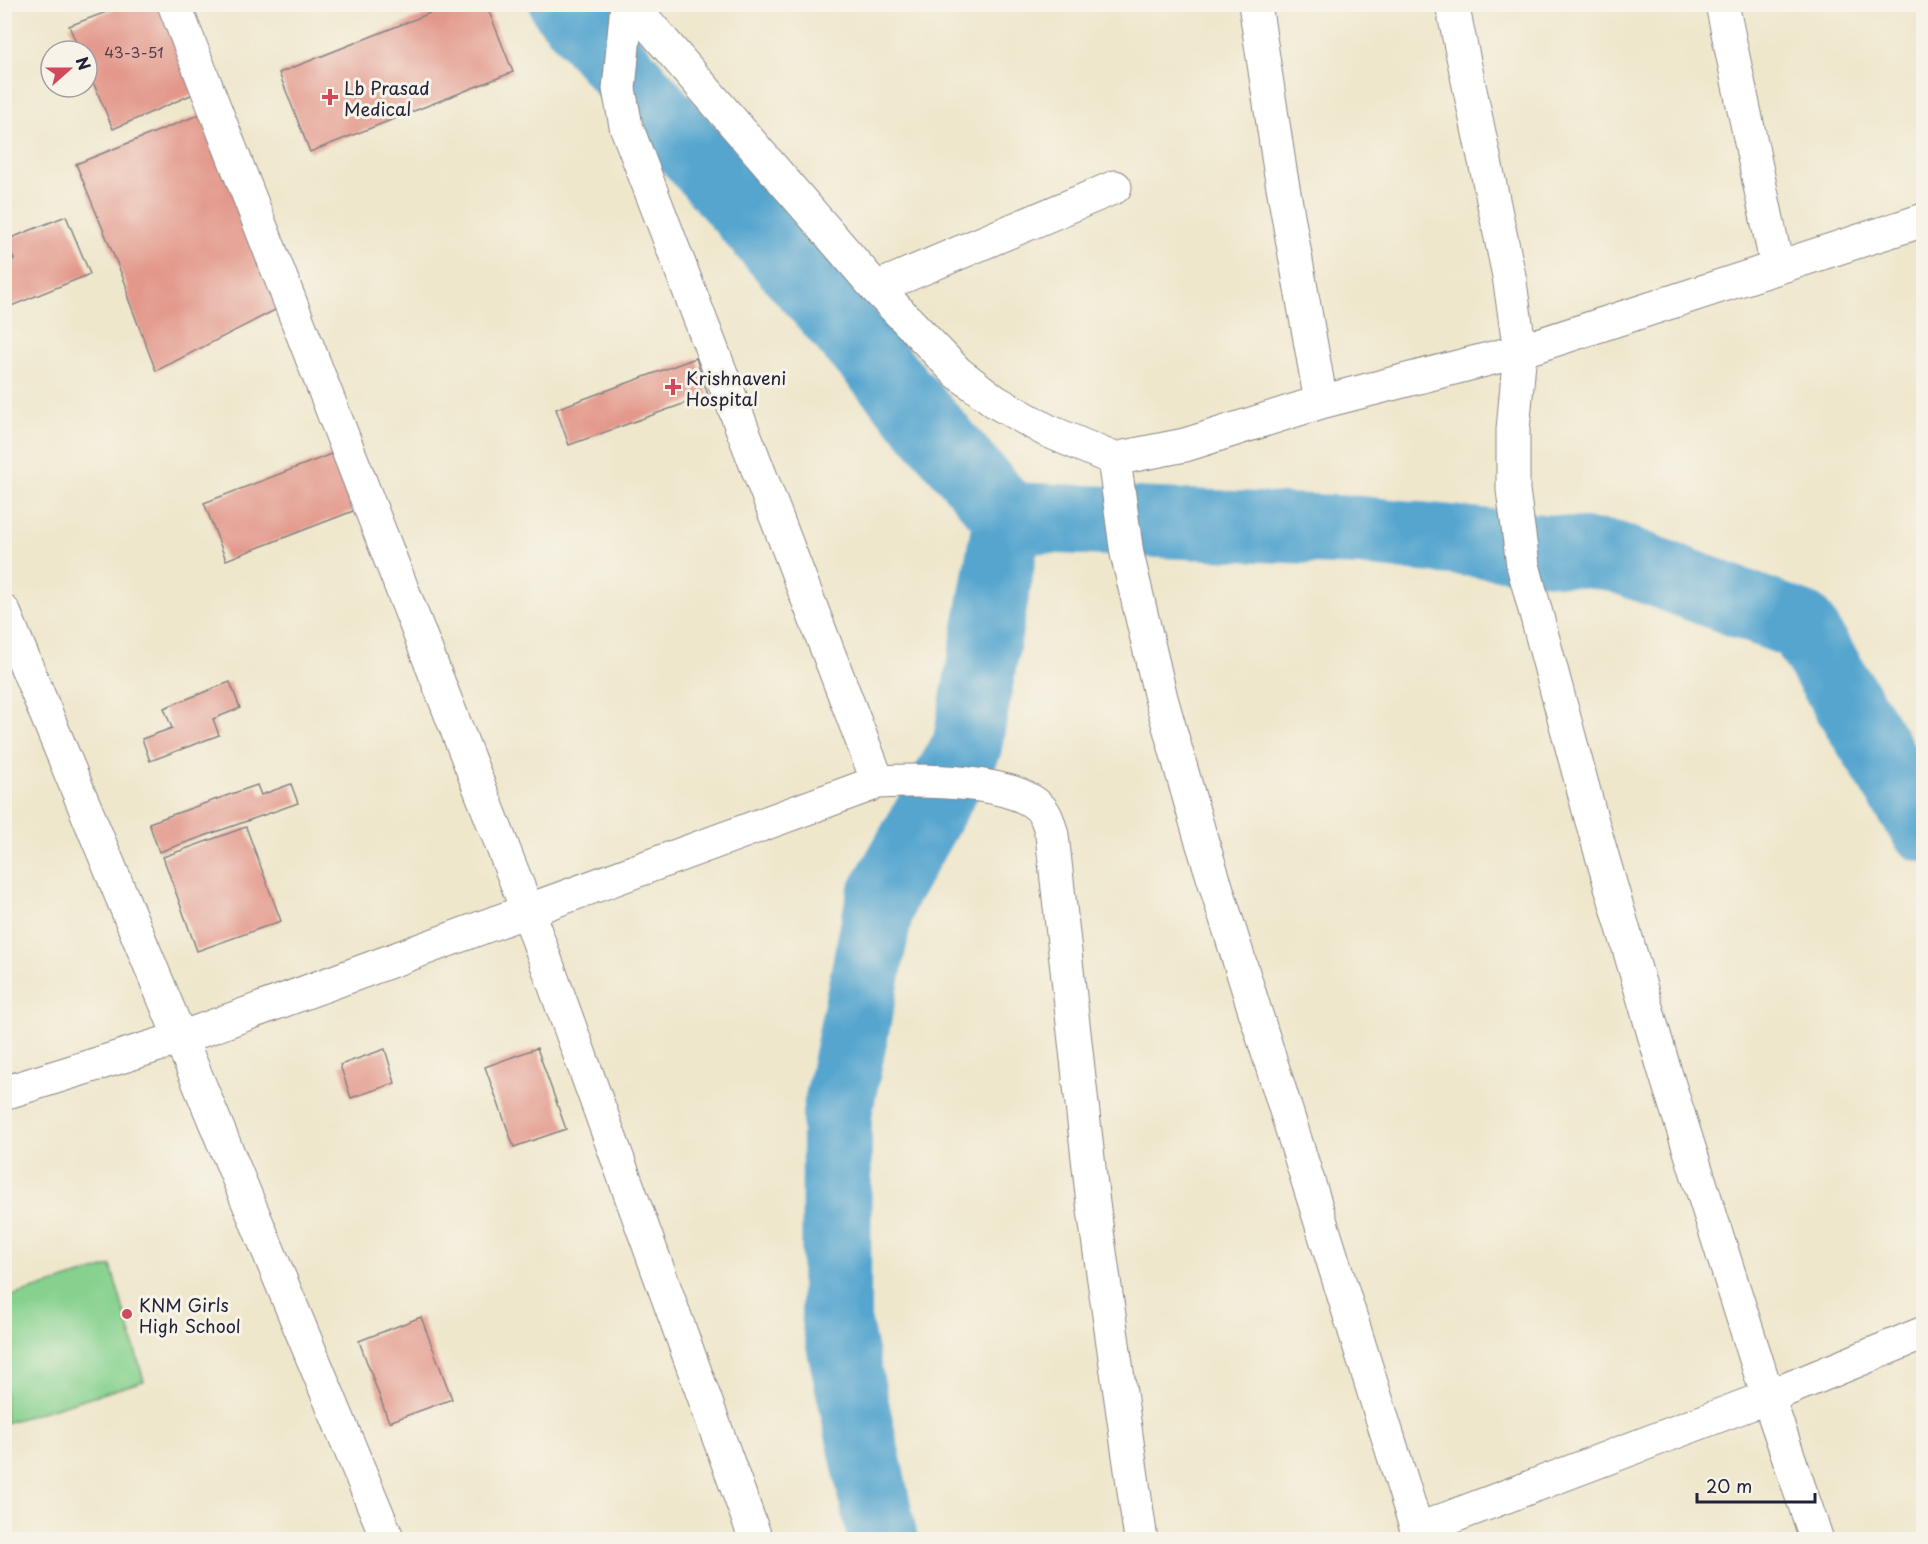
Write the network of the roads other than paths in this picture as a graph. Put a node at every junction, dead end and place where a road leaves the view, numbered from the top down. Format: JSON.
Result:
{"nodes":[{"id":1,"x":174,"y":4,"type":"edge"},
{"id":2,"x":1255,"y":4,"type":"edge"},
{"id":3,"x":1452,"y":4,"type":"edge"},
{"id":4,"x":1722,"y":4,"type":"edge"},
{"id":5,"x":627,"y":12,"type":"edge"},
{"id":6,"x":1114,"y":187,"type":"dead end"},
{"id":7,"x":1923,"y":220,"type":"edge"},
{"id":8,"x":1776,"y":267,"type":"junction"},
{"id":9,"x":876,"y":288,"type":"junction"},
{"id":10,"x":1520,"y":351,"type":"junction"},
{"id":11,"x":1321,"y":402,"type":"junction"},
{"id":12,"x":1115,"y":470,"type":"junction"},
{"id":13,"x":4,"y":612,"type":"edge"},
{"id":14,"x":893,"y":781,"type":"junction"},
{"id":15,"x":528,"y":912,"type":"junction"},
{"id":16,"x":181,"y":1038,"type":"junction"},
{"id":17,"x":4,"y":1093,"type":"edge"},
{"id":18,"x":1923,"y":1333,"type":"edge"},
{"id":19,"x":1768,"y":1397,"type":"junction"},
{"id":20,"x":1410,"y":1536,"type":"edge"},
{"id":21,"x":388,"y":1539,"type":"edge"},
{"id":22,"x":756,"y":1539,"type":"edge"},
{"id":23,"x":1141,"y":1539,"type":"edge"},
{"id":24,"x":1817,"y":1539,"type":"edge"}],
"edges":[{"from":1,"to":15,"type":"street"},
{"from":2,"to":11,"type":"street"},
{"from":3,"to":10,"type":"street"},
{"from":4,"to":8,"type":"street"},
{"from":5,"to":9,"type":"street"},
{"from":5,"to":14,"type":"street"},
{"from":6,"to":9,"type":"street"},
{"from":7,"to":8,"type":"street"},
{"from":8,"to":10,"type":"street"},
{"from":9,"to":12,"type":"street"},
{"from":10,"to":11,"type":"street"},
{"from":10,"to":19,"type":"street"},
{"from":11,"to":12,"type":"street"},
{"from":12,"to":20,"type":"street"},
{"from":13,"to":16,"type":"street"},
{"from":14,"to":15,"type":"street"},
{"from":14,"to":23,"type":"street"},
{"from":15,"to":16,"type":"street"},
{"from":15,"to":22,"type":"street"},
{"from":16,"to":17,"type":"street"},
{"from":16,"to":21,"type":"street"},
{"from":18,"to":19,"type":"street"},
{"from":19,"to":20,"type":"street"},
{"from":19,"to":24,"type":"street"}]}
